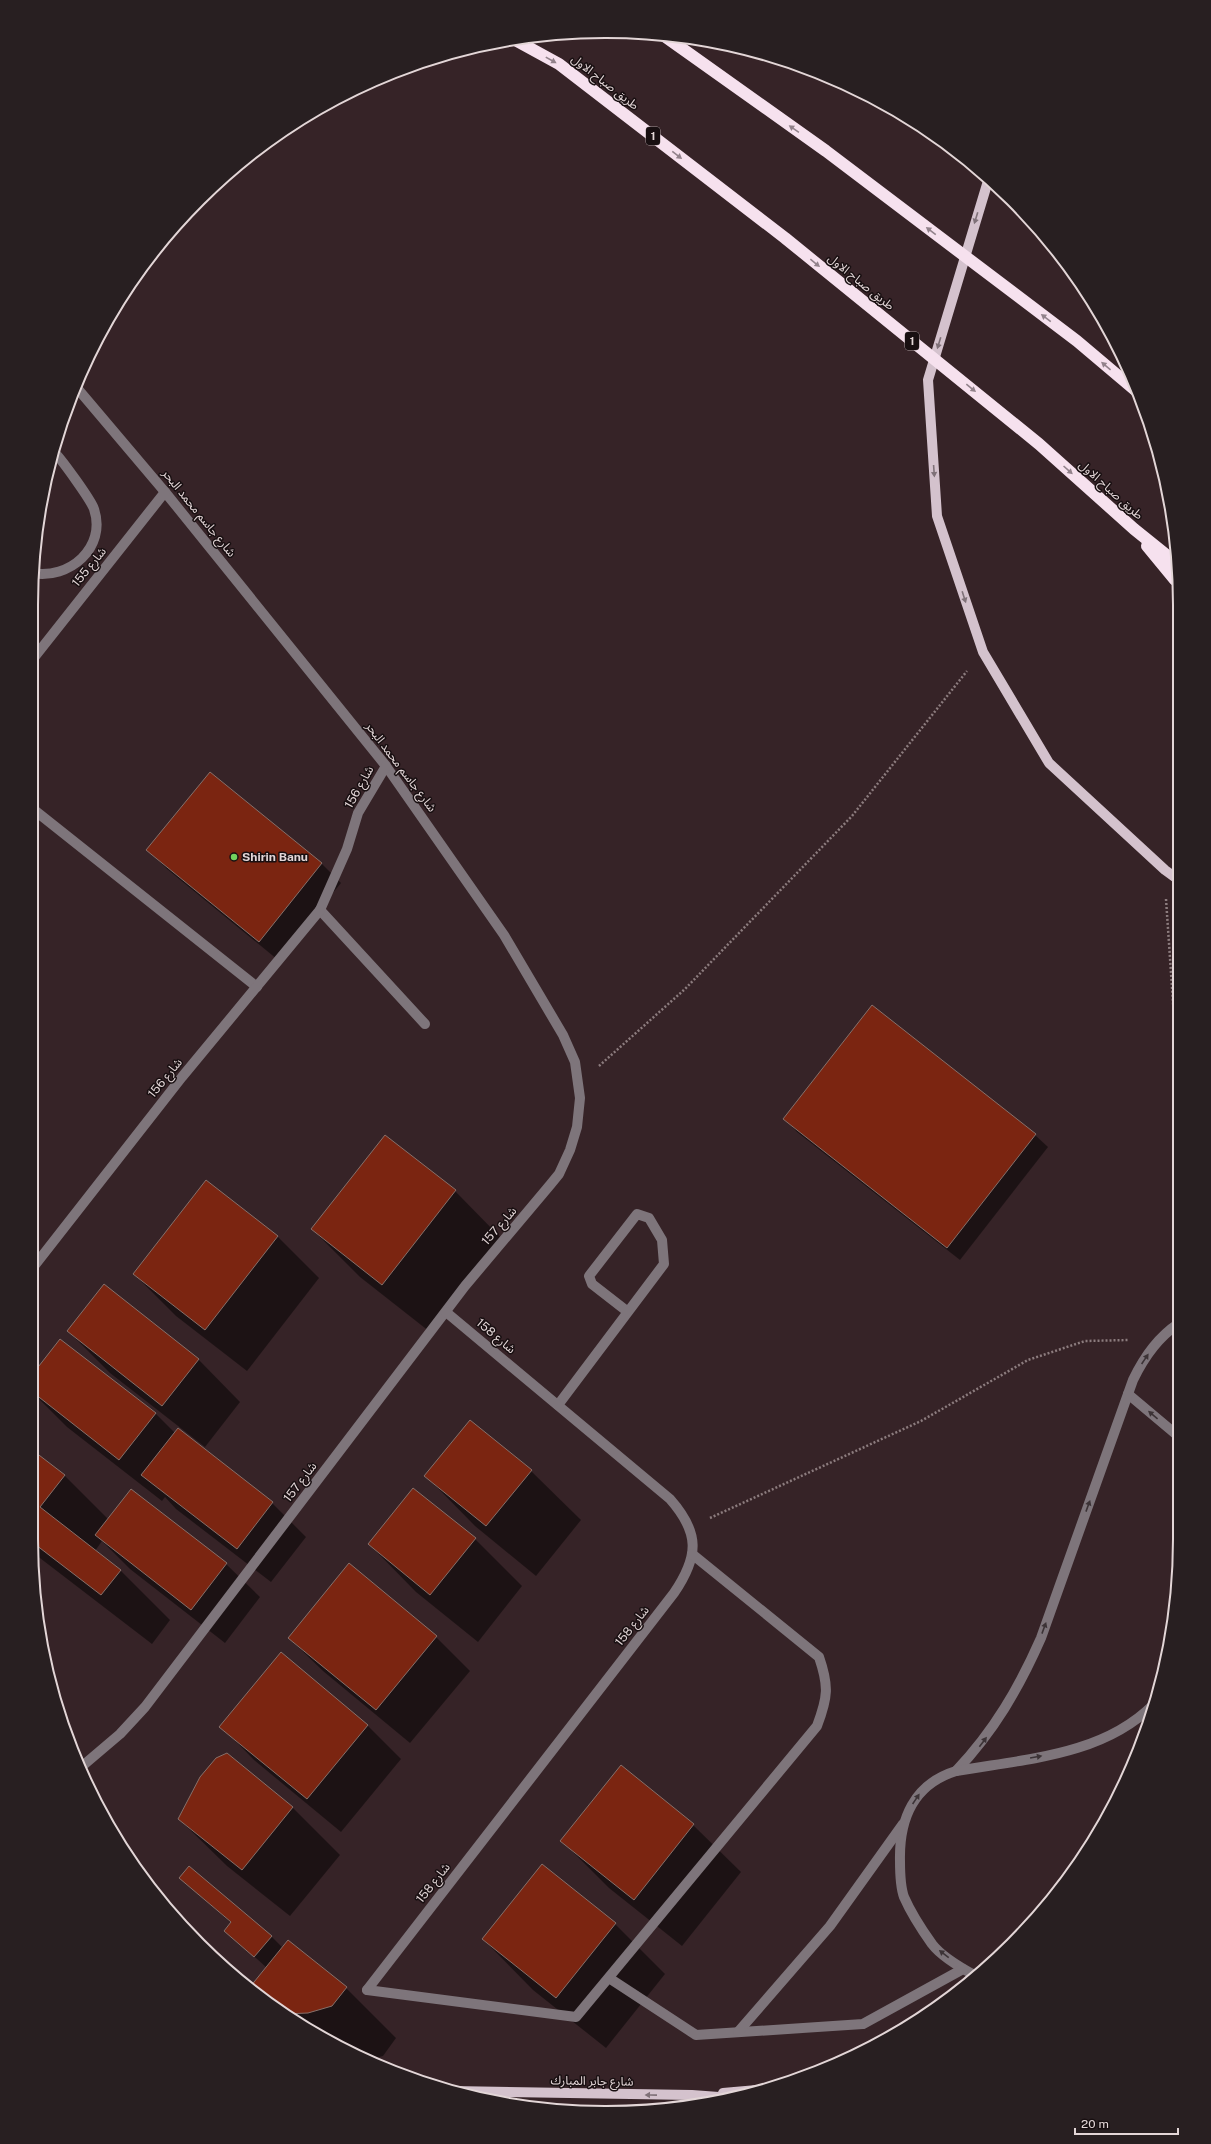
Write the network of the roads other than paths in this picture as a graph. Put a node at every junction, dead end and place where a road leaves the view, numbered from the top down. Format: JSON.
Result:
{"nodes":[{"id":1,"x":673,"y":42,"type":"edge"},
{"id":2,"x":523,"y":44,"type":"edge"},
{"id":3,"x":987,"y":185,"type":"edge"},
{"id":4,"x":1128,"y":384,"type":"edge"},
{"id":5,"x":80,"y":391,"type":"edge"},
{"id":6,"x":58,"y":456,"type":"edge"},
{"id":7,"x":165,"y":492,"type":"junction"},
{"id":8,"x":1134,"y":529,"type":"junction"},
{"id":9,"x":1171,"y":559,"type":"edge"},
{"id":10,"x":39,"y":574,"type":"edge"},
{"id":11,"x":1172,"y":577,"type":"edge"},
{"id":12,"x":38,"y":651,"type":"edge"},
{"id":13,"x":386,"y":766,"type":"junction"},
{"id":14,"x":38,"y":813,"type":"edge"},
{"id":15,"x":1173,"y":876,"type":"edge"},
{"id":16,"x":320,"y":910,"type":"junction"},
{"id":17,"x":257,"y":987,"type":"junction"},
{"id":18,"x":425,"y":1024,"type":"dead end"},
{"id":19,"x":534,"y":1206,"type":"joint"},
{"id":20,"x":38,"y":1261,"type":"edge"},
{"id":21,"x":446,"y":1312,"type":"junction"},
{"id":22,"x":628,"y":1312,"type":"junction"},
{"id":23,"x":1173,"y":1327,"type":"edge"},
{"id":24,"x":1128,"y":1394,"type":"junction"},
{"id":25,"x":558,"y":1406,"type":"junction"},
{"id":26,"x":1173,"y":1432,"type":"edge"},
{"id":27,"x":692,"y":1554,"type":"junction"},
{"id":28,"x":1146,"y":1711,"type":"edge"},
{"id":29,"x":85,"y":1764,"type":"edge"},
{"id":30,"x":956,"y":1771,"type":"junction"},
{"id":31,"x":904,"y":1822,"type":"junction"},
{"id":32,"x":963,"y":1969,"type":"junction"},
{"id":33,"x":970,"y":1973,"type":"edge"},
{"id":34,"x":609,"y":1978,"type":"junction"},
{"id":35,"x":738,"y":2032,"type":"junction"},
{"id":36,"x":479,"y":2091,"type":"edge"},
{"id":37,"x":729,"y":2092,"type":"edge"},
{"id":38,"x":692,"y":2095,"type":"junction"},
{"id":39,"x":709,"y":2096,"type":"edge"}],
"edges":[{"from":4,"to":1,"type":"highway","one_way":true},
{"from":2,"to":8,"type":"highway","name":"طريق صباح الاول","number":"1","one_way":true},
{"from":3,"to":15,"type":"main road","one_way":true},
{"from":5,"to":7,"type":"street","name":"شارع جاسم محمد البحر"},
{"from":6,"to":10,"type":"street"},
{"from":7,"to":12,"type":"street","name":"شارع 155"},
{"from":7,"to":13,"type":"street","name":"شارع جاسم محمد البحر"},
{"from":8,"to":9,"type":"highway","name":"طريق صباح الاول","number":"1"},
{"from":8,"to":11,"type":"highway"},
{"from":13,"to":16,"type":"street","name":"شارع 156"},
{"from":13,"to":19,"type":"street","name":"شارع جاسم محمد البحر"},
{"from":14,"to":17,"type":"street"},
{"from":16,"to":17,"type":"street","name":"شارع 156"},
{"from":16,"to":18,"type":"street"},
{"from":17,"to":20,"type":"street","name":"شارع 156"},
{"from":19,"to":21,"type":"street","name":"شارع 157"},
{"from":21,"to":25,"type":"street","name":"شارع 158"},
{"from":21,"to":29,"type":"street","name":"شارع 157"},
{"from":22,"to":22,"type":"street"},
{"from":22,"to":25,"type":"street"},
{"from":24,"to":23,"type":"street","one_way":true},
{"from":26,"to":24,"type":"street","one_way":true},
{"from":30,"to":24,"type":"street","one_way":true},
{"from":25,"to":27,"type":"street","name":"شارع 158"},
{"from":27,"to":34,"type":"street"},
{"from":27,"to":34,"type":"street","name":"شارع 158"},
{"from":30,"to":28,"type":"street","one_way":true},
{"from":31,"to":30,"type":"street","one_way":true},
{"from":32,"to":31,"type":"street","one_way":true},
{"from":31,"to":35,"type":"street"},
{"from":32,"to":33,"type":"street"},
{"from":32,"to":35,"type":"street"},
{"from":34,"to":35,"type":"street"},
{"from":38,"to":36,"type":"main road","name":"شارع جابر المبارك","one_way":true},
{"from":37,"to":38,"type":"main road"},
{"from":38,"to":39,"type":"main road","name":"شارع جابر المبارك"}]}
